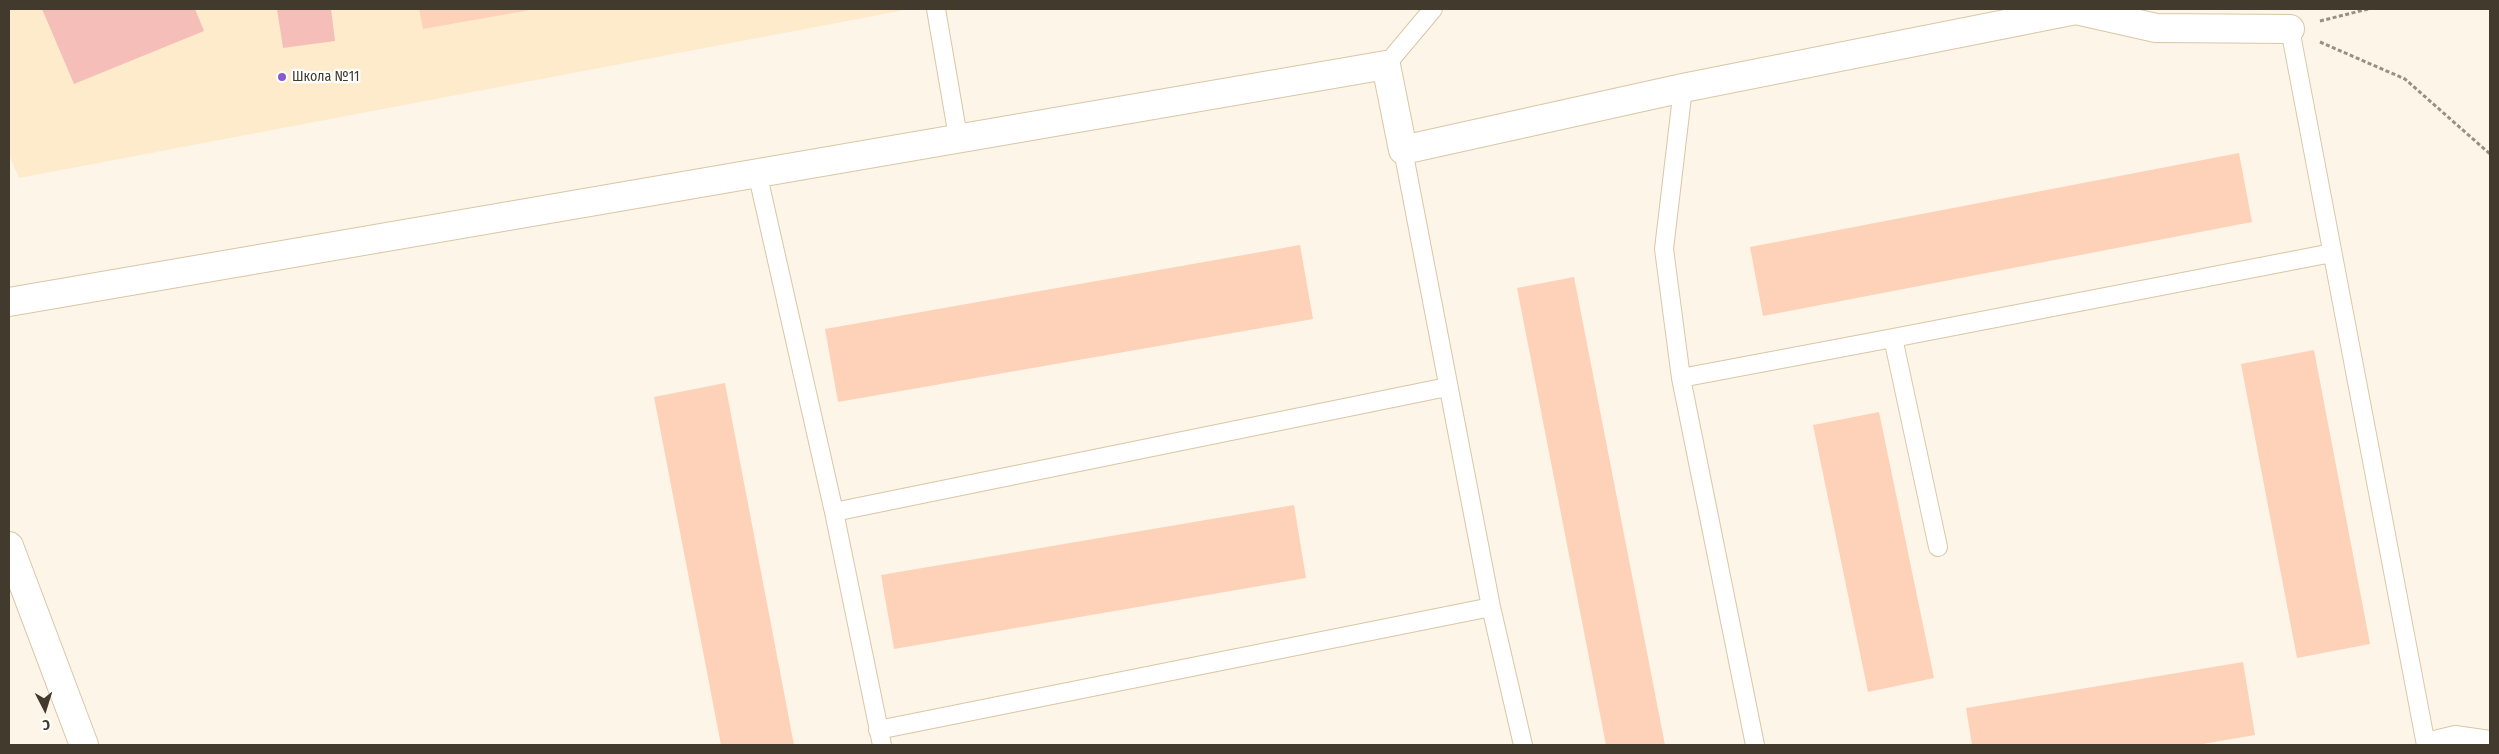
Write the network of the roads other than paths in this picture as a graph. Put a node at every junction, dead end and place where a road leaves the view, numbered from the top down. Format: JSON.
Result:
{"nodes":[{"id":1,"x":936,"y":9,"type":"edge"},
{"id":2,"x":1433,"y":9,"type":"edge"},
{"id":3,"x":2076,"y":9,"type":"edge"},
{"id":4,"x":2290,"y":28,"type":"joint"},
{"id":5,"x":1386,"y":65,"type":"junction"},
{"id":6,"x":1683,"y":88,"type":"junction"},
{"id":7,"x":958,"y":137,"type":"junction"},
{"id":8,"x":1403,"y":150,"type":"junction"},
{"id":9,"x":757,"y":172,"type":"junction"},
{"id":10,"x":2332,"y":253,"type":"junction"},
{"id":11,"x":9,"y":302,"type":"edge"},
{"id":12,"x":1893,"y":338,"type":"junction"},
{"id":13,"x":1681,"y":378,"type":"junction"},
{"id":14,"x":1447,"y":387,"type":"junction"},
{"id":15,"x":834,"y":512,"type":"junction"},
{"id":16,"x":9,"y":546,"type":"edge"},
{"id":17,"x":1938,"y":547,"type":"dead end"},
{"id":18,"x":1490,"y":607,"type":"junction"},
{"id":19,"x":880,"y":738,"type":"edge"},
{"id":20,"x":2490,"y":740,"type":"edge"},
{"id":21,"x":2426,"y":744,"type":"edge"},
{"id":22,"x":84,"y":745,"type":"edge"},
{"id":23,"x":1523,"y":745,"type":"edge"},
{"id":24,"x":1755,"y":745,"type":"edge"}],
"edges":[{"from":1,"to":7,"type":"lane"},
{"from":2,"to":5,"type":"lane"},
{"from":3,"to":4,"type":"street"},
{"from":3,"to":6,"type":"street"},
{"from":4,"to":10,"type":"lane"},
{"from":5,"to":7,"type":"street"},
{"from":5,"to":8,"type":"street"},
{"from":6,"to":8,"type":"street"},
{"from":6,"to":13,"type":"lane"},
{"from":7,"to":9,"type":"street"},
{"from":8,"to":14,"type":"lane"},
{"from":9,"to":11,"type":"street"},
{"from":9,"to":15,"type":"lane"},
{"from":10,"to":12,"type":"lane"},
{"from":10,"to":21,"type":"lane"},
{"from":12,"to":13,"type":"lane"},
{"from":12,"to":17,"type":"lane"},
{"from":13,"to":24,"type":"lane"},
{"from":14,"to":15,"type":"lane"},
{"from":14,"to":18,"type":"lane"},
{"from":15,"to":19,"type":"lane"},
{"from":16,"to":22,"type":"street"},
{"from":18,"to":19,"type":"lane"},
{"from":18,"to":23,"type":"lane"},
{"from":20,"to":21,"type":"lane"}]}
